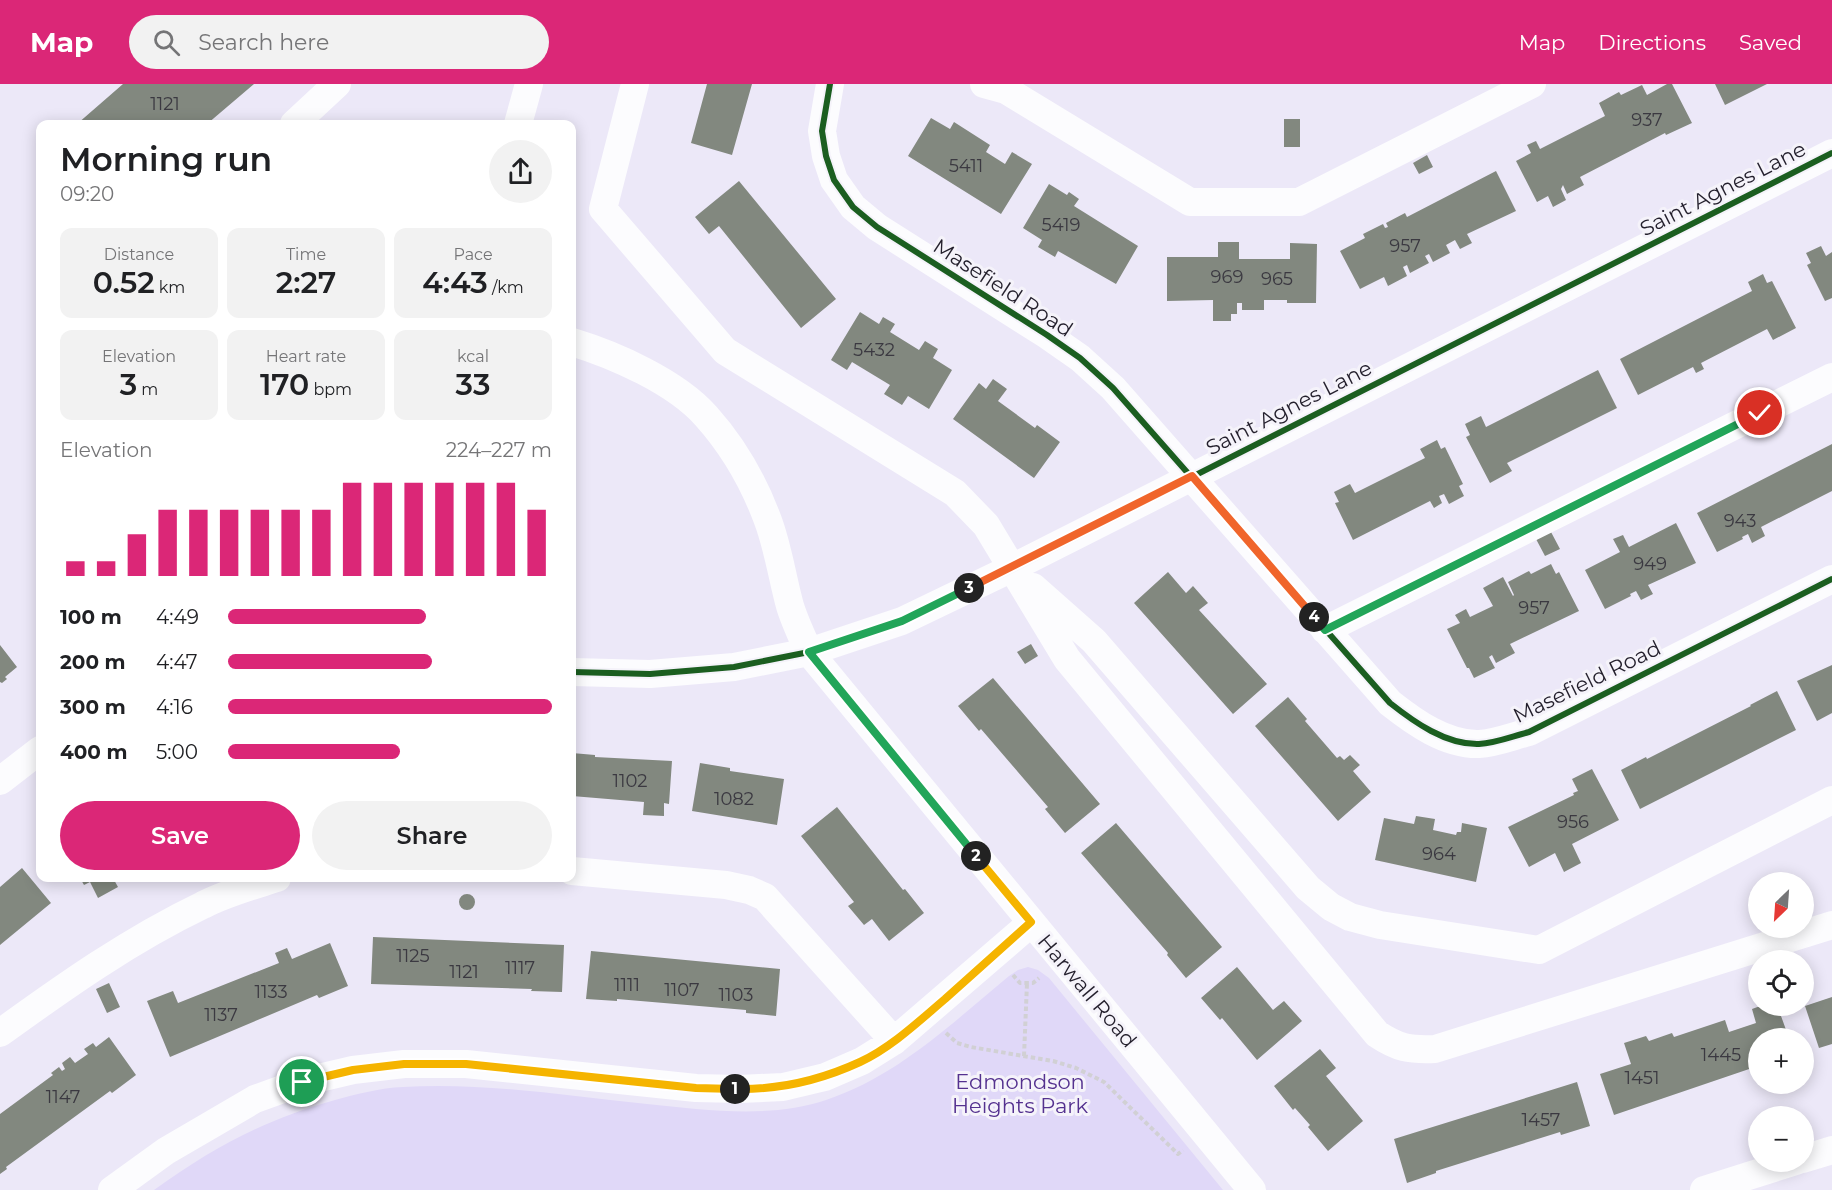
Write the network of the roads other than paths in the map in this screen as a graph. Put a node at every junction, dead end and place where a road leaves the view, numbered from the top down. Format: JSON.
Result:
{"nodes":[{"id":1,"x":337,"y":84,"type":"edge"},
{"id":2,"x":529,"y":84,"type":"edge"},
{"id":3,"x":635,"y":84,"type":"edge"},
{"id":4,"x":830,"y":84,"type":"edge"},
{"id":5,"x":984,"y":84,"type":"edge"},
{"id":6,"x":1532,"y":84,"type":"edge"},
{"id":7,"x":298,"y":120,"type":"edge"},
{"id":8,"x":519,"y":120,"type":"edge"},
{"id":9,"x":1832,"y":153,"type":"edge"},
{"id":10,"x":576,"y":344,"type":"edge"},
{"id":11,"x":1832,"y":376,"type":"edge"},
{"id":12,"x":1192,"y":476,"type":"junction"},
{"id":13,"x":1011,"y":568,"type":"junction"},
{"id":14,"x":1832,"y":579,"type":"edge"},
{"id":15,"x":1325,"y":630,"type":"junction"},
{"id":16,"x":809,"y":652,"type":"junction"},
{"id":17,"x":576,"y":672,"type":"edge"},
{"id":18,"x":36,"y":753,"type":"edge"},
{"id":19,"x":0,"y":781,"type":"edge"},
{"id":20,"x":1832,"y":800,"type":"edge"},
{"id":21,"x":576,"y":872,"type":"edge"},
{"id":22,"x":266,"y":882,"type":"edge"},
{"id":23,"x":1031,"y":922,"type":"junction"},
{"id":24,"x":1832,"y":925,"type":"edge"},
{"id":25,"x":0,"y":1033,"type":"edge"},
{"id":26,"x":894,"y":1041,"type":"junction"},
{"id":27,"x":1832,"y":1150,"type":"edge"},
{"id":28,"x":1814,"y":1156,"type":"edge"},
{"id":29,"x":1761,"y":1172,"type":"edge"},
{"id":30,"x":112,"y":1190,"type":"edge"},
{"id":31,"x":1252,"y":1190,"type":"edge"},
{"id":32,"x":1704,"y":1190,"type":"edge"}],
"edges":[{"from":1,"to":7,"type":"street"},
{"from":2,"to":8,"type":"street"},
{"from":3,"to":13,"type":"street"},
{"from":4,"to":12,"type":"street","name":"Masefield Road"},
{"from":5,"to":6,"type":"street"},
{"from":9,"to":12,"type":"street","name":"Saint Agnes Lane"},
{"from":10,"to":16,"type":"street","name":"Harwall Road"},
{"from":11,"to":15,"type":"street"},
{"from":12,"to":13,"type":"street","name":"Saint Agnes Lane"},
{"from":12,"to":15,"type":"street","name":"Masefield Road"},
{"from":13,"to":16,"type":"street","name":"Saint Agnes Lane"},
{"from":13,"to":20,"type":"street"},
{"from":13,"to":24,"type":"street"},
{"from":14,"to":15,"type":"street","name":"Masefield Road"},
{"from":16,"to":17,"type":"street","name":"Saint Agnes Lane"},
{"from":16,"to":23,"type":"street","name":"Harwall Road"},
{"from":18,"to":19,"type":"street"},
{"from":21,"to":26,"type":"street"},
{"from":22,"to":25,"type":"street"},
{"from":23,"to":26,"type":"street"},
{"from":23,"to":31,"type":"street","name":"Harwall Road"},
{"from":26,"to":30,"type":"street"},
{"from":27,"to":28,"type":"street"},
{"from":29,"to":32,"type":"street"}]}
